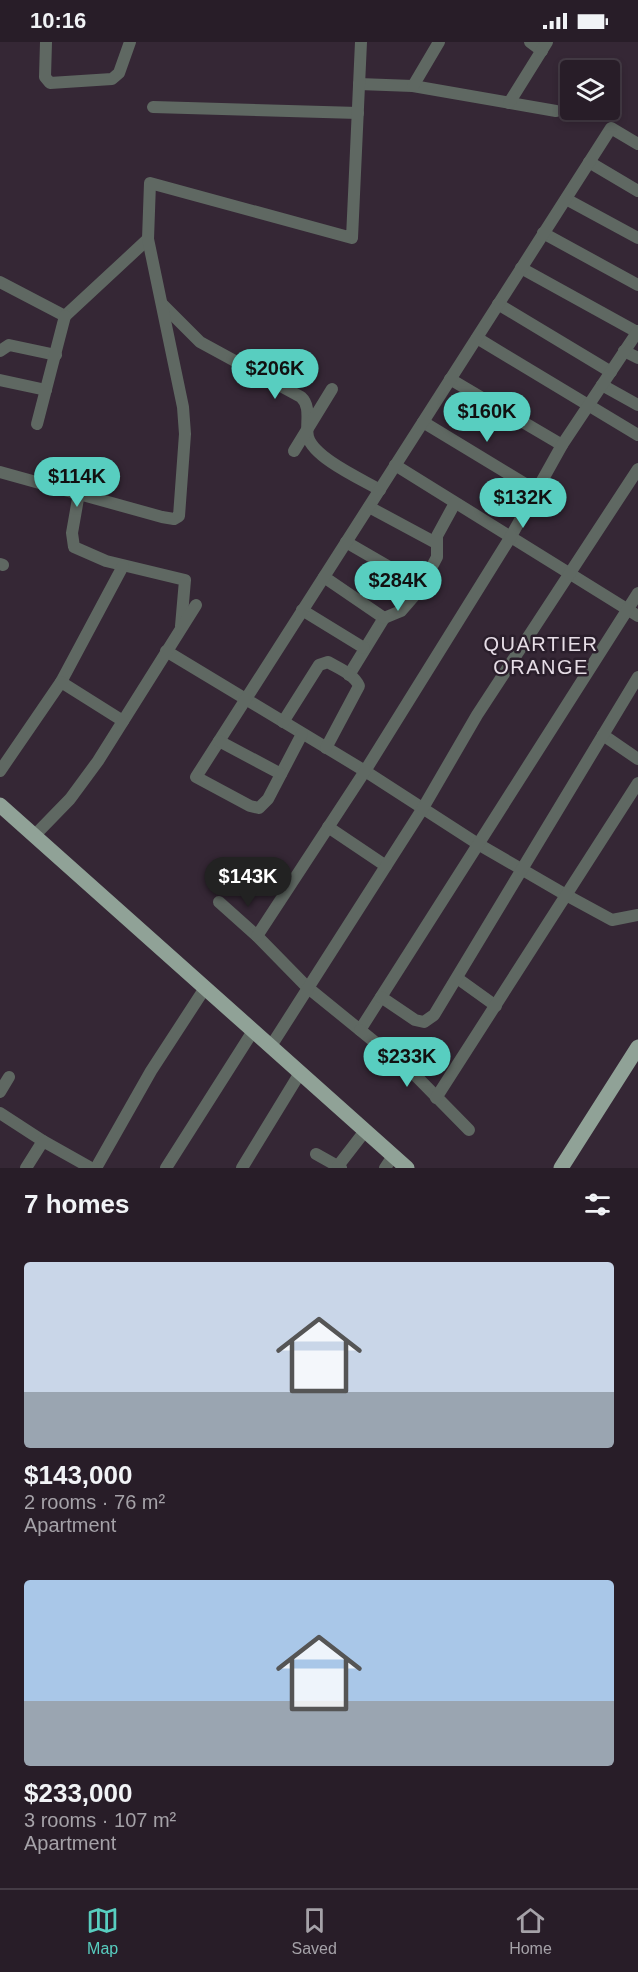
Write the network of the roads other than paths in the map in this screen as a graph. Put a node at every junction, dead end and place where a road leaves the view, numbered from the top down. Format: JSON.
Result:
{"nodes":[{"id":1,"x":46,"y":42,"type":"edge"},
{"id":2,"x":130,"y":42,"type":"edge"},
{"id":3,"x":361,"y":42,"type":"edge"},
{"id":4,"x":530,"y":42,"type":"edge"},
{"id":5,"x":438,"y":43,"type":"edge"},
{"id":6,"x":545,"y":46,"type":"edge"},
{"id":7,"x":359,"y":84,"type":"junction"},
{"id":8,"x":413,"y":86,"type":"junction"},
{"id":9,"x":509,"y":103,"type":"junction"},
{"id":10,"x":153,"y":106,"type":"dead end"},
{"id":11,"x":556,"y":111,"type":"dead end"},
{"id":12,"x":358,"y":113,"type":"junction"},
{"id":13,"x":638,"y":144,"type":"edge"},
{"id":14,"x":589,"y":162,"type":"junction"},
{"id":15,"x":638,"y":191,"type":"edge"},
{"id":16,"x":566,"y":199,"type":"junction"},
{"id":17,"x":543,"y":234,"type":"junction"},
{"id":18,"x":638,"y":238,"type":"edge"},
{"id":19,"x":148,"y":239,"type":"junction"},
{"id":20,"x":521,"y":268,"type":"junction"},
{"id":21,"x":0,"y":282,"type":"edge"},
{"id":22,"x":638,"y":285,"type":"edge"},
{"id":23,"x":162,"y":303,"type":"junction"},
{"id":24,"x":498,"y":304,"type":"junction"},
{"id":25,"x":65,"y":316,"type":"junction"},
{"id":26,"x":638,"y":331,"type":"edge"},
{"id":27,"x":477,"y":338,"type":"junction"},
{"id":28,"x":0,"y":351,"type":"edge"},
{"id":29,"x":624,"y":351,"type":"junction"},
{"id":30,"x":56,"y":355,"type":"junction"},
{"id":31,"x":638,"y":358,"type":"edge"},
{"id":32,"x":612,"y":372,"type":"junction"},
{"id":33,"x":0,"y":380,"type":"edge"},
{"id":34,"x":450,"y":380,"type":"junction"},
{"id":35,"x":602,"y":385,"type":"junction"},
{"id":36,"x":332,"y":389,"type":"dead end"},
{"id":37,"x":46,"y":390,"type":"junction"},
{"id":38,"x":590,"y":404,"type":"junction"},
{"id":39,"x":638,"y":405,"type":"edge"},
{"id":40,"x":423,"y":423,"type":"junction"},
{"id":41,"x":37,"y":424,"type":"dead end"},
{"id":42,"x":307,"y":429,"type":"junction"},
{"id":43,"x":638,"y":435,"type":"edge"},
{"id":44,"x":562,"y":445,"type":"junction"},
{"id":45,"x":294,"y":451,"type":"dead end"},
{"id":46,"x":395,"y":465,"type":"junction"},
{"id":47,"x":638,"y":469,"type":"edge"},
{"id":48,"x":0,"y":472,"type":"edge"},
{"id":49,"x":380,"y":490,"type":"junction"},
{"id":50,"x":535,"y":490,"type":"junction"},
{"id":51,"x":79,"y":493,"type":"junction"},
{"id":52,"x":455,"y":503,"type":"junction"},
{"id":53,"x":369,"y":507,"type":"junction"},
{"id":54,"x":510,"y":538,"type":"junction"},
{"id":55,"x":346,"y":542,"type":"junction"},
{"id":56,"x":436,"y":543,"type":"junction"},
{"id":57,"x":123,"y":566,"type":"junction"},
{"id":58,"x":569,"y":575,"type":"junction"},
{"id":59,"x":324,"y":577,"type":"junction"},
{"id":60,"x":422,"y":586,"type":"junction"},
{"id":61,"x":638,"y":593,"type":"edge"},
{"id":62,"x":196,"y":605,"type":"dead end"},
{"id":63,"x":302,"y":610,"type":"junction"},
{"id":64,"x":632,"y":613,"type":"edge"},
{"id":65,"x":384,"y":618,"type":"junction"},
{"id":66,"x":181,"y":628,"type":"junction"},
{"id":67,"x":364,"y":648,"type":"junction"},
{"id":68,"x":166,"y":651,"type":"junction"},
{"id":69,"x":349,"y":675,"type":"junction"},
{"id":70,"x":638,"y":677,"type":"edge"},
{"id":71,"x":61,"y":682,"type":"junction"},
{"id":72,"x":246,"y":699,"type":"junction"},
{"id":73,"x":123,"y":722,"type":"junction"},
{"id":74,"x":283,"y":722,"type":"junction"},
{"id":75,"x":302,"y":734,"type":"junction"},
{"id":76,"x":603,"y":735,"type":"junction"},
{"id":77,"x":219,"y":741,"type":"junction"},
{"id":78,"x":326,"y":748,"type":"junction"},
{"id":79,"x":638,"y":759,"type":"edge"},
{"id":80,"x":0,"y":771,"type":"edge"},
{"id":81,"x":365,"y":771,"type":"junction"},
{"id":82,"x":280,"y":774,"type":"junction"},
{"id":83,"x":638,"y":783,"type":"edge"},
{"id":84,"x":0,"y":805,"type":"edge"},
{"id":85,"x":423,"y":808,"type":"junction"},
{"id":86,"x":328,"y":827,"type":"junction"},
{"id":87,"x":34,"y":836,"type":"junction"},
{"id":88,"x":478,"y":844,"type":"junction"},
{"id":89,"x":386,"y":866,"type":"junction"},
{"id":90,"x":523,"y":871,"type":"junction"},
{"id":91,"x":566,"y":895,"type":"junction"},
{"id":92,"x":219,"y":902,"type":"dead end"},
{"id":93,"x":638,"y":915,"type":"edge"},
{"id":94,"x":257,"y":936,"type":"junction"},
{"id":95,"x":457,"y":978,"type":"junction"},
{"id":96,"x":307,"y":987,"type":"junction"},
{"id":97,"x":205,"y":988,"type":"junction"},
{"id":98,"x":381,"y":997,"type":"junction"},
{"id":99,"x":496,"y":1006,"type":"junction"},
{"id":100,"x":253,"y":1030,"type":"junction"},
{"id":101,"x":360,"y":1030,"type":"junction"},
{"id":102,"x":271,"y":1046,"type":"junction"},
{"id":103,"x":638,"y":1047,"type":"edge"},
{"id":104,"x":300,"y":1073,"type":"junction"},
{"id":105,"x":9,"y":1077,"type":"dead end"},
{"id":106,"x":0,"y":1092,"type":"edge"},
{"id":107,"x":436,"y":1098,"type":"junction"},
{"id":108,"x":0,"y":1113,"type":"edge"},
{"id":109,"x":469,"y":1130,"type":"dead end"},
{"id":110,"x":365,"y":1131,"type":"junction"},
{"id":111,"x":43,"y":1141,"type":"junction"},
{"id":112,"x":316,"y":1154,"type":"dead end"},
{"id":113,"x":389,"y":1162,"type":"edge"},
{"id":114,"x":340,"y":1167,"type":"edge"},
{"id":115,"x":562,"y":1167,"type":"edge"},
{"id":116,"x":26,"y":1168,"type":"edge"},
{"id":117,"x":91,"y":1168,"type":"edge"},
{"id":118,"x":96,"y":1168,"type":"edge"},
{"id":119,"x":166,"y":1168,"type":"edge"},
{"id":120,"x":242,"y":1168,"type":"edge"},
{"id":121,"x":407,"y":1168,"type":"edge"}],
"edges":[{"from":1,"to":2,"type":"street"},
{"from":3,"to":7,"type":"street"},
{"from":4,"to":6,"type":"street"},
{"from":5,"to":8,"type":"street"},
{"from":6,"to":9,"type":"street"},
{"from":7,"to":8,"type":"street"},
{"from":7,"to":12,"type":"street"},
{"from":8,"to":9,"type":"street"},
{"from":9,"to":11,"type":"street"},
{"from":10,"to":12,"type":"street"},
{"from":12,"to":19,"type":"street"},
{"from":13,"to":14,"type":"street"},
{"from":14,"to":15,"type":"street"},
{"from":14,"to":16,"type":"street"},
{"from":16,"to":17,"type":"street"},
{"from":16,"to":18,"type":"street"},
{"from":17,"to":20,"type":"street"},
{"from":17,"to":22,"type":"street"},
{"from":19,"to":23,"type":"street"},
{"from":19,"to":25,"type":"street"},
{"from":20,"to":24,"type":"street"},
{"from":20,"to":26,"type":"street"},
{"from":21,"to":25,"type":"street"},
{"from":23,"to":42,"type":"street"},
{"from":23,"to":51,"type":"street"},
{"from":24,"to":27,"type":"street"},
{"from":24,"to":32,"type":"street"},
{"from":25,"to":30,"type":"street"},
{"from":26,"to":29,"type":"street"},
{"from":27,"to":34,"type":"street"},
{"from":27,"to":38,"type":"street"},
{"from":28,"to":30,"type":"street"},
{"from":29,"to":31,"type":"street"},
{"from":29,"to":32,"type":"street"},
{"from":30,"to":37,"type":"street"},
{"from":32,"to":35,"type":"street"},
{"from":33,"to":37,"type":"street"},
{"from":34,"to":40,"type":"street"},
{"from":34,"to":44,"type":"street"},
{"from":35,"to":38,"type":"street"},
{"from":35,"to":39,"type":"street"},
{"from":36,"to":42,"type":"street"},
{"from":37,"to":41,"type":"street"},
{"from":38,"to":43,"type":"street"},
{"from":38,"to":44,"type":"street"},
{"from":40,"to":46,"type":"street"},
{"from":40,"to":50,"type":"street"},
{"from":42,"to":45,"type":"street"},
{"from":42,"to":49,"type":"street"},
{"from":44,"to":50,"type":"street"},
{"from":46,"to":49,"type":"street"},
{"from":46,"to":52,"type":"street"},
{"from":47,"to":58,"type":"street"},
{"from":48,"to":51,"type":"street"},
{"from":49,"to":53,"type":"street"},
{"from":50,"to":54,"type":"street"},
{"from":51,"to":57,"type":"street"},
{"from":52,"to":54,"type":"street"},
{"from":52,"to":56,"type":"street"},
{"from":53,"to":55,"type":"street"},
{"from":53,"to":56,"type":"street"},
{"from":54,"to":58,"type":"street"},
{"from":54,"to":81,"type":"street"},
{"from":55,"to":59,"type":"street"},
{"from":55,"to":60,"type":"street"},
{"from":56,"to":60,"type":"street"},
{"from":57,"to":66,"type":"street"},
{"from":57,"to":71,"type":"street"},
{"from":58,"to":64,"type":"street"},
{"from":58,"to":85,"type":"street"},
{"from":59,"to":63,"type":"street"},
{"from":59,"to":65,"type":"street"},
{"from":60,"to":65,"type":"street"},
{"from":61,"to":64,"type":"street"},
{"from":62,"to":66,"type":"street"},
{"from":63,"to":67,"type":"street"},
{"from":63,"to":72,"type":"street"},
{"from":64,"to":88,"type":"street"},
{"from":65,"to":67,"type":"street"},
{"from":66,"to":68,"type":"street"},
{"from":67,"to":69,"type":"street"},
{"from":68,"to":72,"type":"street"},
{"from":68,"to":73,"type":"street"},
{"from":69,"to":74,"type":"street"},
{"from":69,"to":78,"type":"street"},
{"from":70,"to":76,"type":"street"},
{"from":71,"to":73,"type":"street"},
{"from":71,"to":80,"type":"street"},
{"from":72,"to":74,"type":"street"},
{"from":72,"to":77,"type":"street"},
{"from":73,"to":87,"type":"street"},
{"from":74,"to":75,"type":"street"},
{"from":75,"to":78,"type":"street"},
{"from":75,"to":82,"type":"street"},
{"from":76,"to":79,"type":"street"},
{"from":76,"to":90,"type":"street"},
{"from":77,"to":82,"type":"street"},
{"from":77,"to":82,"type":"street"},
{"from":78,"to":81,"type":"street"},
{"from":81,"to":85,"type":"street"},
{"from":81,"to":86,"type":"street"},
{"from":83,"to":91,"type":"street"},
{"from":84,"to":87,"type":"main road"},
{"from":85,"to":88,"type":"street"},
{"from":85,"to":89,"type":"street"},
{"from":86,"to":89,"type":"street"},
{"from":86,"to":94,"type":"street"},
{"from":87,"to":97,"type":"main road"},
{"from":88,"to":90,"type":"street"},
{"from":88,"to":98,"type":"street"},
{"from":89,"to":96,"type":"street"},
{"from":90,"to":91,"type":"street"},
{"from":90,"to":95,"type":"street"},
{"from":91,"to":93,"type":"street"},
{"from":91,"to":99,"type":"street"},
{"from":92,"to":94,"type":"street"},
{"from":94,"to":96,"type":"street"},
{"from":95,"to":98,"type":"street"},
{"from":95,"to":99,"type":"street"},
{"from":96,"to":101,"type":"street"},
{"from":96,"to":102,"type":"street"},
{"from":97,"to":100,"type":"main road"},
{"from":97,"to":118,"type":"street"},
{"from":98,"to":101,"type":"street"},
{"from":99,"to":107,"type":"street"},
{"from":100,"to":102,"type":"main road"},
{"from":100,"to":119,"type":"street"},
{"from":101,"to":107,"type":"street"},
{"from":102,"to":104,"type":"main road"},
{"from":103,"to":115,"type":"main road"},
{"from":104,"to":110,"type":"main road"},
{"from":104,"to":120,"type":"street"},
{"from":105,"to":106,"type":"street"},
{"from":107,"to":109,"type":"street"},
{"from":108,"to":111,"type":"street"},
{"from":110,"to":113,"type":"main road"},
{"from":110,"to":114,"type":"street"},
{"from":111,"to":116,"type":"street"},
{"from":111,"to":117,"type":"street"},
{"from":112,"to":114,"type":"street"},
{"from":113,"to":121,"type":"main road"}]}
